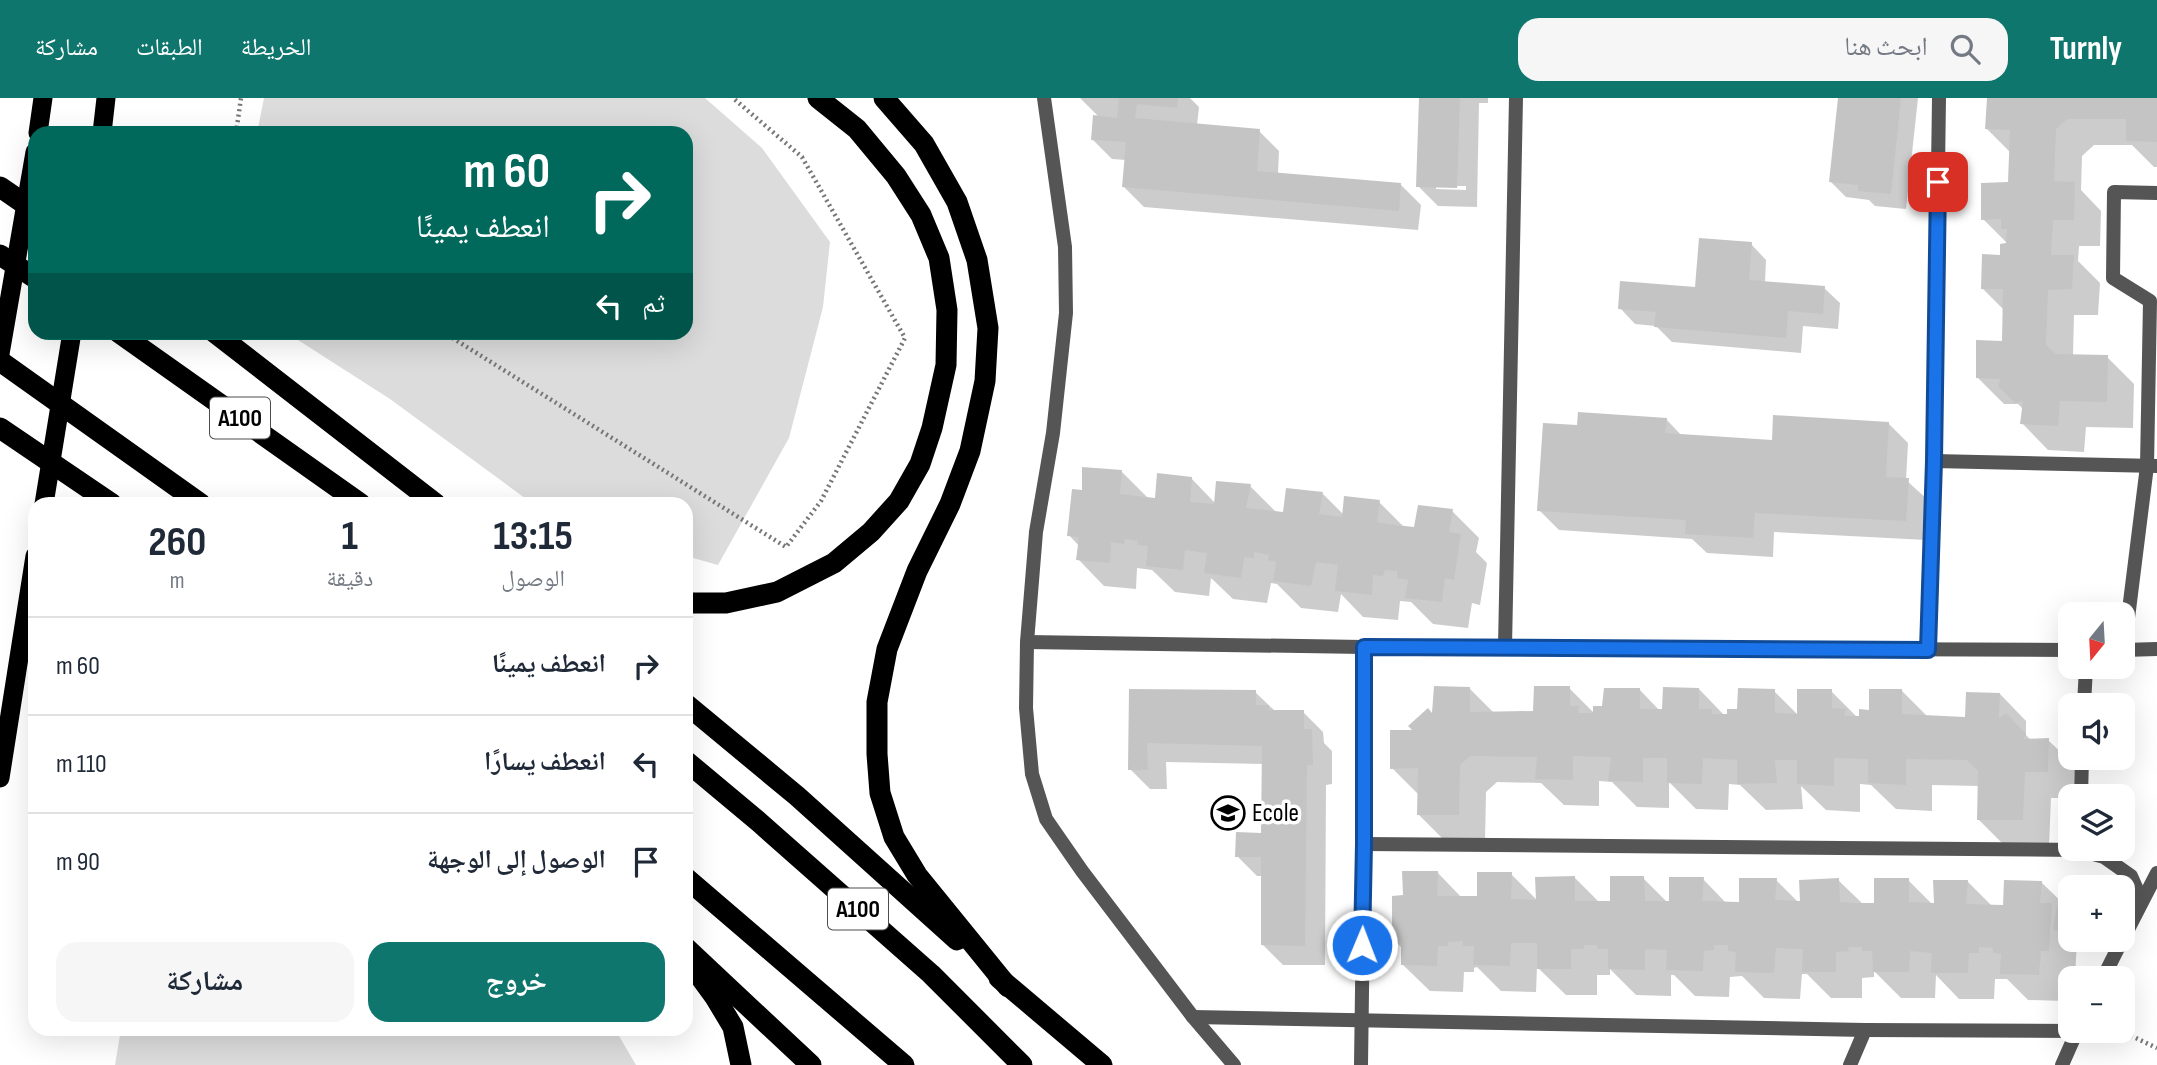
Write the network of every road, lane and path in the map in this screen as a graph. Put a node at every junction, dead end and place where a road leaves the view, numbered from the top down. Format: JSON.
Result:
{"nodes":[{"id":1,"x":43,"y":98,"type":"edge"},
{"id":2,"x":106,"y":98,"type":"edge"},
{"id":3,"x":241,"y":98,"type":"edge"},
{"id":4,"x":733,"y":98,"type":"edge"},
{"id":5,"x":818,"y":98,"type":"edge"},
{"id":6,"x":884,"y":98,"type":"edge"},
{"id":7,"x":1044,"y":98,"type":"edge"},
{"id":8,"x":1516,"y":98,"type":"edge"},
{"id":9,"x":1939,"y":98,"type":"edge"},
{"id":10,"x":39,"y":126,"type":"edge"},
{"id":11,"x":103,"y":126,"type":"edge"},
{"id":12,"x":237,"y":126,"type":"edge"},
{"id":13,"x":0,"y":187,"type":"edge"},
{"id":14,"x":28,"y":194,"type":"edge"},
{"id":15,"x":2157,"y":194,"type":"edge"},
{"id":16,"x":28,"y":206,"type":"edge"},
{"id":17,"x":0,"y":255,"type":"edge"},
{"id":18,"x":28,"y":273,"type":"edge"},
{"id":19,"x":71,"y":340,"type":"edge"},
{"id":20,"x":129,"y":340,"type":"edge"},
{"id":21,"x":224,"y":340,"type":"edge"},
{"id":22,"x":455,"y":340,"type":"edge"},
{"id":23,"x":0,"y":354,"type":"edge"},
{"id":24,"x":0,"y":361,"type":"edge"},
{"id":25,"x":0,"y":428,"type":"edge"},
{"id":26,"x":1934,"y":461,"type":"junction"},
{"id":27,"x":386,"y":464,"type":"junction"},
{"id":28,"x":2152,"y":466,"type":"edge"},
{"id":29,"x":45,"y":497,"type":"edge"},
{"id":30,"x":102,"y":497,"type":"edge"},
{"id":31,"x":191,"y":497,"type":"edge"},
{"id":32,"x":351,"y":497,"type":"edge"},
{"id":33,"x":427,"y":497,"type":"edge"},
{"id":34,"x":439,"y":497,"type":"edge"},
{"id":35,"x":28,"y":597,"type":"edge"},
{"id":36,"x":2131,"y":602,"type":"edge"},
{"id":37,"x":693,"y":603,"type":"edge"},
{"id":38,"x":1027,"y":642,"type":"junction"},
{"id":39,"x":1364,"y":647,"type":"junction"},
{"id":40,"x":1505,"y":647,"type":"junction"},
{"id":41,"x":2157,"y":649,"type":"edge"},
{"id":42,"x":1928,"y":650,"type":"junction"},
{"id":43,"x":2058,"y":650,"type":"edge"},
{"id":44,"x":2135,"y":650,"type":"edge"},
{"id":45,"x":693,"y":710,"type":"edge"},
{"id":46,"x":693,"y":767,"type":"edge"},
{"id":47,"x":0,"y":778,"type":"edge"},
{"id":48,"x":1364,"y":844,"type":"junction"},
{"id":49,"x":2058,"y":849,"type":"edge"},
{"id":50,"x":2110,"y":861,"type":"edge"},
{"id":51,"x":2157,"y":873,"type":"edge"},
{"id":52,"x":693,"y":884,"type":"edge"},
{"id":53,"x":2142,"y":901,"type":"junction"},
{"id":54,"x":2135,"y":914,"type":"edge"},
{"id":55,"x":693,"y":955,"type":"edge"},
{"id":56,"x":693,"y":968,"type":"edge"},
{"id":57,"x":1008,"y":987,"type":"junction"},
{"id":58,"x":1193,"y":1017,"type":"junction"},
{"id":59,"x":1360,"y":1021,"type":"junction"},
{"id":60,"x":1865,"y":1030,"type":"junction"},
{"id":61,"x":2058,"y":1031,"type":"edge"},
{"id":62,"x":2135,"y":1038,"type":"edge"},
{"id":63,"x":2072,"y":1043,"type":"edge"},
{"id":64,"x":2157,"y":1048,"type":"edge"},
{"id":65,"x":741,"y":1065,"type":"edge"},
{"id":66,"x":811,"y":1065,"type":"edge"},
{"id":67,"x":904,"y":1065,"type":"edge"},
{"id":68,"x":1022,"y":1065,"type":"edge"},
{"id":69,"x":1102,"y":1065,"type":"edge"},
{"id":70,"x":1234,"y":1065,"type":"edge"},
{"id":71,"x":1361,"y":1065,"type":"edge"},
{"id":72,"x":1850,"y":1065,"type":"edge"},
{"id":73,"x":2063,"y":1065,"type":"edge"}],
"edges":[{"from":1,"to":10,"type":"highway"},
{"from":2,"to":11,"type":"highway"},
{"from":3,"to":12,"type":"path"},
{"from":4,"to":22,"type":"path"},
{"from":5,"to":37,"type":"highway"},
{"from":6,"to":57,"type":"highway"},
{"from":7,"to":38,"type":"street"},
{"from":8,"to":40,"type":"street"},
{"from":9,"to":26,"type":"street"},
{"from":13,"to":16,"type":"highway"},
{"from":14,"to":23,"type":"highway"},
{"from":15,"to":28,"type":"street"},
{"from":17,"to":18,"type":"highway"},
{"from":19,"to":29,"type":"highway"},
{"from":20,"to":32,"type":"highway","number":"A100"},
{"from":21,"to":27,"type":"highway"},
{"from":24,"to":31,"type":"highway"},
{"from":25,"to":30,"type":"highway"},
{"from":26,"to":28,"type":"street"},
{"from":26,"to":42,"type":"street"},
{"from":27,"to":33,"type":"highway"},
{"from":27,"to":34,"type":"highway"},
{"from":28,"to":36,"type":"street"},
{"from":35,"to":47,"type":"highway"},
{"from":38,"to":39,"type":"street"},
{"from":38,"to":58,"type":"street"},
{"from":39,"to":40,"type":"street"},
{"from":39,"to":48,"type":"street"},
{"from":40,"to":42,"type":"street"},
{"from":41,"to":44,"type":"street"},
{"from":42,"to":43,"type":"street"},
{"from":45,"to":57,"type":"highway"},
{"from":46,"to":68,"type":"highway","number":"A100"},
{"from":48,"to":49,"type":"street"},
{"from":48,"to":59,"type":"street"},
{"from":50,"to":53,"type":"street"},
{"from":51,"to":53,"type":"street"},
{"from":52,"to":67,"type":"highway"},
{"from":53,"to":54,"type":"street"},
{"from":55,"to":66,"type":"highway"},
{"from":56,"to":65,"type":"highway"},
{"from":57,"to":69,"type":"highway"},
{"from":58,"to":59,"type":"street"},
{"from":58,"to":70,"type":"street"},
{"from":59,"to":60,"type":"street"},
{"from":59,"to":71,"type":"street"},
{"from":60,"to":61,"type":"street"},
{"from":60,"to":72,"type":"street"},
{"from":62,"to":64,"type":"path"},
{"from":63,"to":73,"type":"street"}]}
